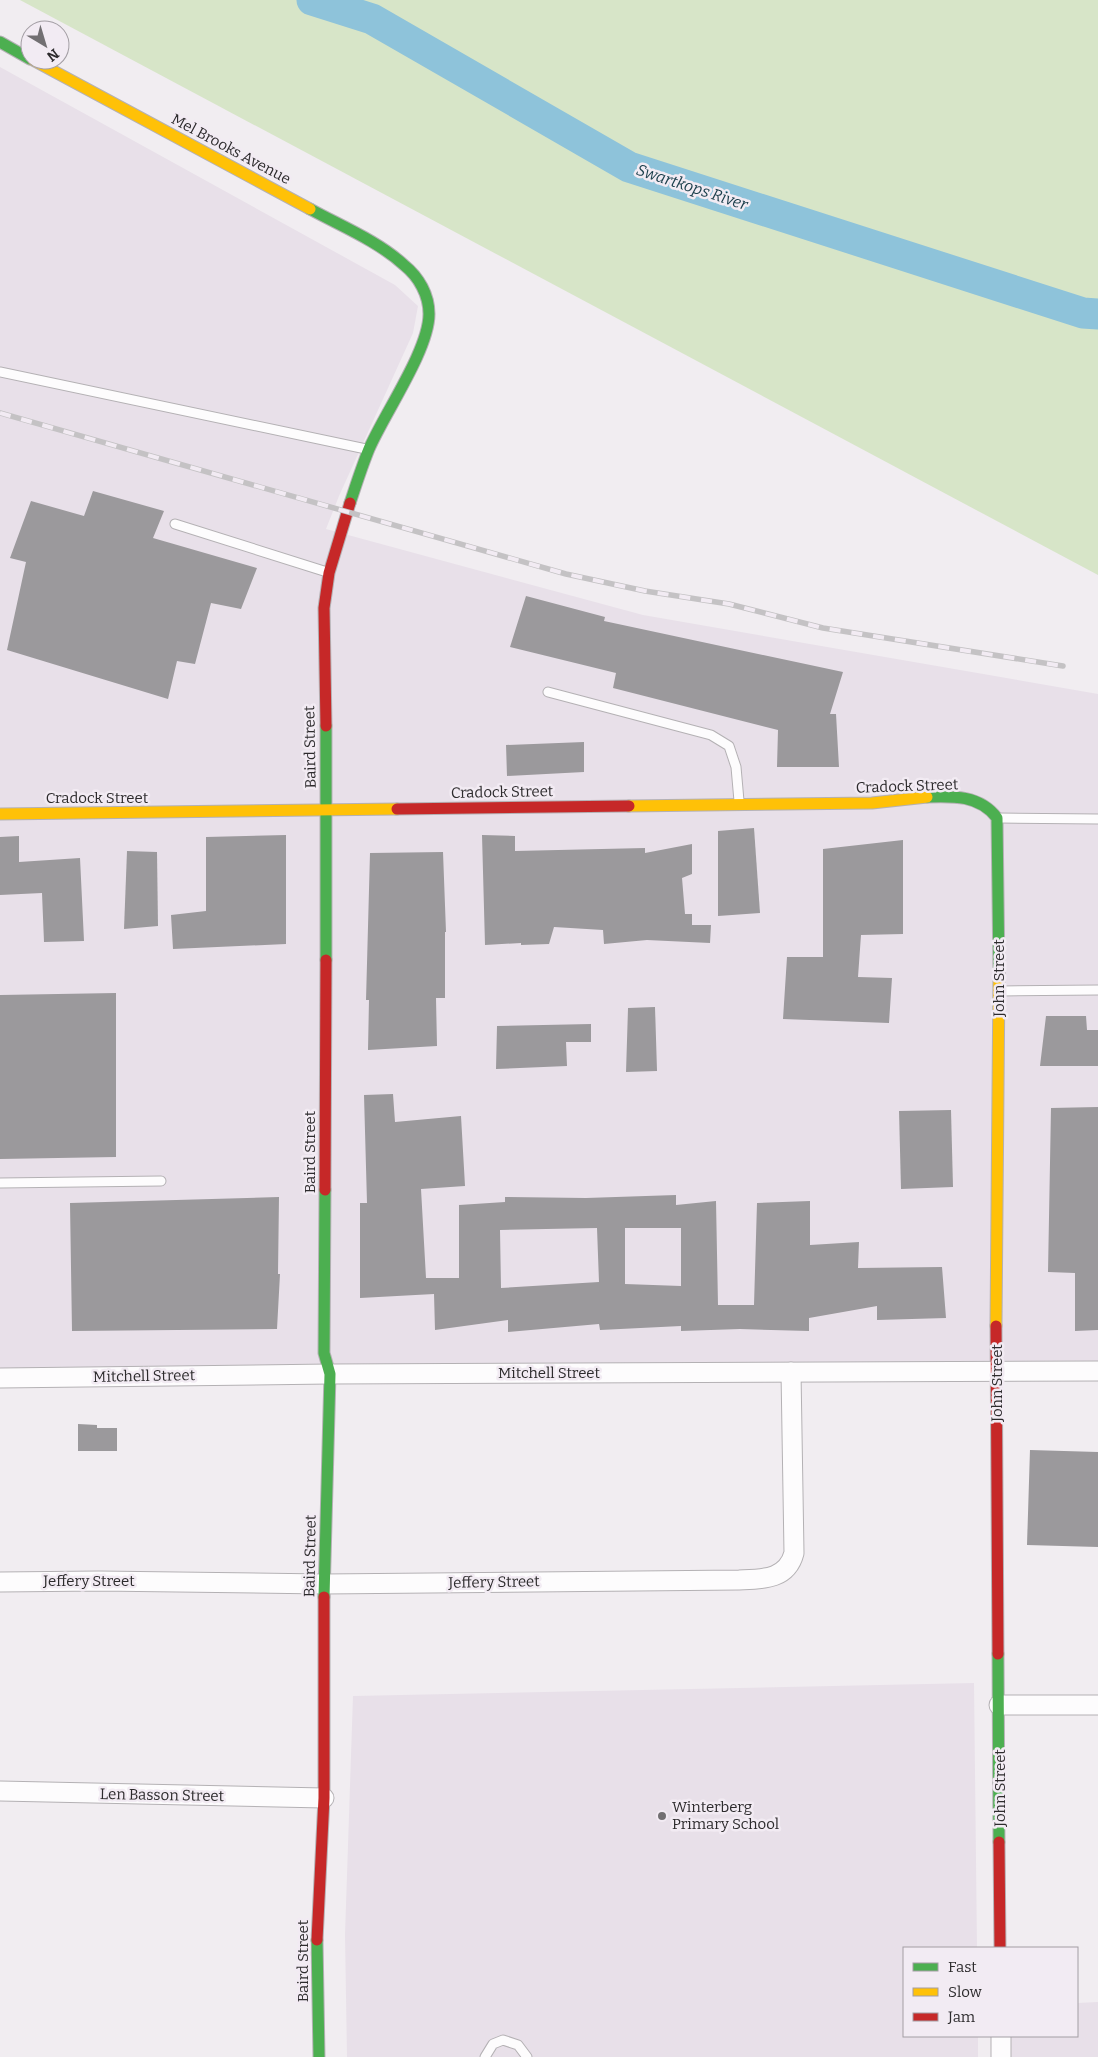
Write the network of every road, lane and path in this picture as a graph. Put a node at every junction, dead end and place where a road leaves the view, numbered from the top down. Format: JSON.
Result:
{"nodes":[{"id":1,"x":0,"y":42,"type":"edge"},
{"id":2,"x":20,"y":53,"type":"edge"},
{"id":3,"x":51,"y":70,"type":"edge"},
{"id":4,"x":411,"y":271,"type":"joint"},
{"id":5,"x":0,"y":372,"type":"edge"},
{"id":6,"x":369,"y":449,"type":"junction"},
{"id":7,"x":175,"y":524,"type":"dead end"},
{"id":8,"x":329,"y":573,"type":"junction"},
{"id":9,"x":548,"y":692,"type":"dead end"},
{"id":10,"x":739,"y":804,"type":"junction"},
{"id":11,"x":327,"y":810,"type":"junction"},
{"id":12,"x":0,"y":814,"type":"edge"},
{"id":13,"x":997,"y":818,"type":"junction"},
{"id":14,"x":1098,"y":819,"type":"edge"},
{"id":15,"x":1098,"y":990,"type":"edge"},
{"id":16,"x":999,"y":991,"type":"junction"},
{"id":17,"x":161,"y":1181,"type":"dead end"},
{"id":18,"x":0,"y":1183,"type":"edge"},
{"id":19,"x":996,"y":1370,"type":"junction"},
{"id":20,"x":1098,"y":1371,"type":"edge"},
{"id":21,"x":791,"y":1372,"type":"junction"},
{"id":22,"x":330,"y":1374,"type":"junction"},
{"id":23,"x":0,"y":1378,"type":"edge"},
{"id":24,"x":0,"y":1582,"type":"edge"},
{"id":25,"x":324,"y":1584,"type":"junction"},
{"id":26,"x":1098,"y":1705,"type":"edge"},
{"id":27,"x":1000,"y":1706,"type":"junction"},
{"id":28,"x":0,"y":1791,"type":"edge"},
{"id":29,"x":324,"y":1798,"type":"junction"},
{"id":30,"x":1000,"y":1947,"type":"edge"},
{"id":31,"x":1001,"y":2037,"type":"edge"},
{"id":32,"x":319,"y":2057,"type":"edge"},
{"id":33,"x":485,"y":2057,"type":"edge"},
{"id":34,"x":527,"y":2057,"type":"edge"},
{"id":35,"x":1001,"y":2057,"type":"edge"}],
"edges":[{"from":1,"to":2,"type":"street","name":"Mel Brooks Avenue"},
{"from":3,"to":4,"type":"street","name":"Mel Brooks Avenue"},
{"from":4,"to":6,"type":"street","name":"Baird Street"},
{"from":5,"to":6,"type":"lane"},
{"from":6,"to":8,"type":"street","name":"Baird Street"},
{"from":7,"to":8,"type":"lane"},
{"from":8,"to":11,"type":"street","name":"Baird Street"},
{"from":9,"to":10,"type":"lane"},
{"from":10,"to":11,"type":"street","name":"Cradock Street"},
{"from":10,"to":13,"type":"street","name":"Cradock Street"},
{"from":11,"to":12,"type":"street","name":"Cradock Street"},
{"from":11,"to":22,"type":"street","name":"Baird Street"},
{"from":13,"to":14,"type":"lane"},
{"from":13,"to":16,"type":"street","name":"John Street"},
{"from":15,"to":16,"type":"lane"},
{"from":16,"to":19,"type":"street","name":"John Street"},
{"from":17,"to":18,"type":"lane"},
{"from":19,"to":20,"type":"street","name":"Mitchell Street"},
{"from":19,"to":21,"type":"street","name":"Mitchell Street"},
{"from":19,"to":27,"type":"street","name":"John Street"},
{"from":21,"to":22,"type":"street","name":"Mitchell Street"},
{"from":21,"to":25,"type":"street","name":"Jeffery Street"},
{"from":22,"to":23,"type":"street","name":"Mitchell Street"},
{"from":22,"to":25,"type":"street","name":"Baird Street"},
{"from":24,"to":25,"type":"street","name":"Jeffery Street"},
{"from":25,"to":29,"type":"street","name":"Baird Street"},
{"from":26,"to":27,"type":"street"},
{"from":27,"to":30,"type":"street","name":"John Street"},
{"from":28,"to":29,"type":"street","name":"Len Basson Street"},
{"from":29,"to":32,"type":"street","name":"Baird Street"},
{"from":31,"to":35,"type":"street"},
{"from":33,"to":34,"type":"lane"}]}
